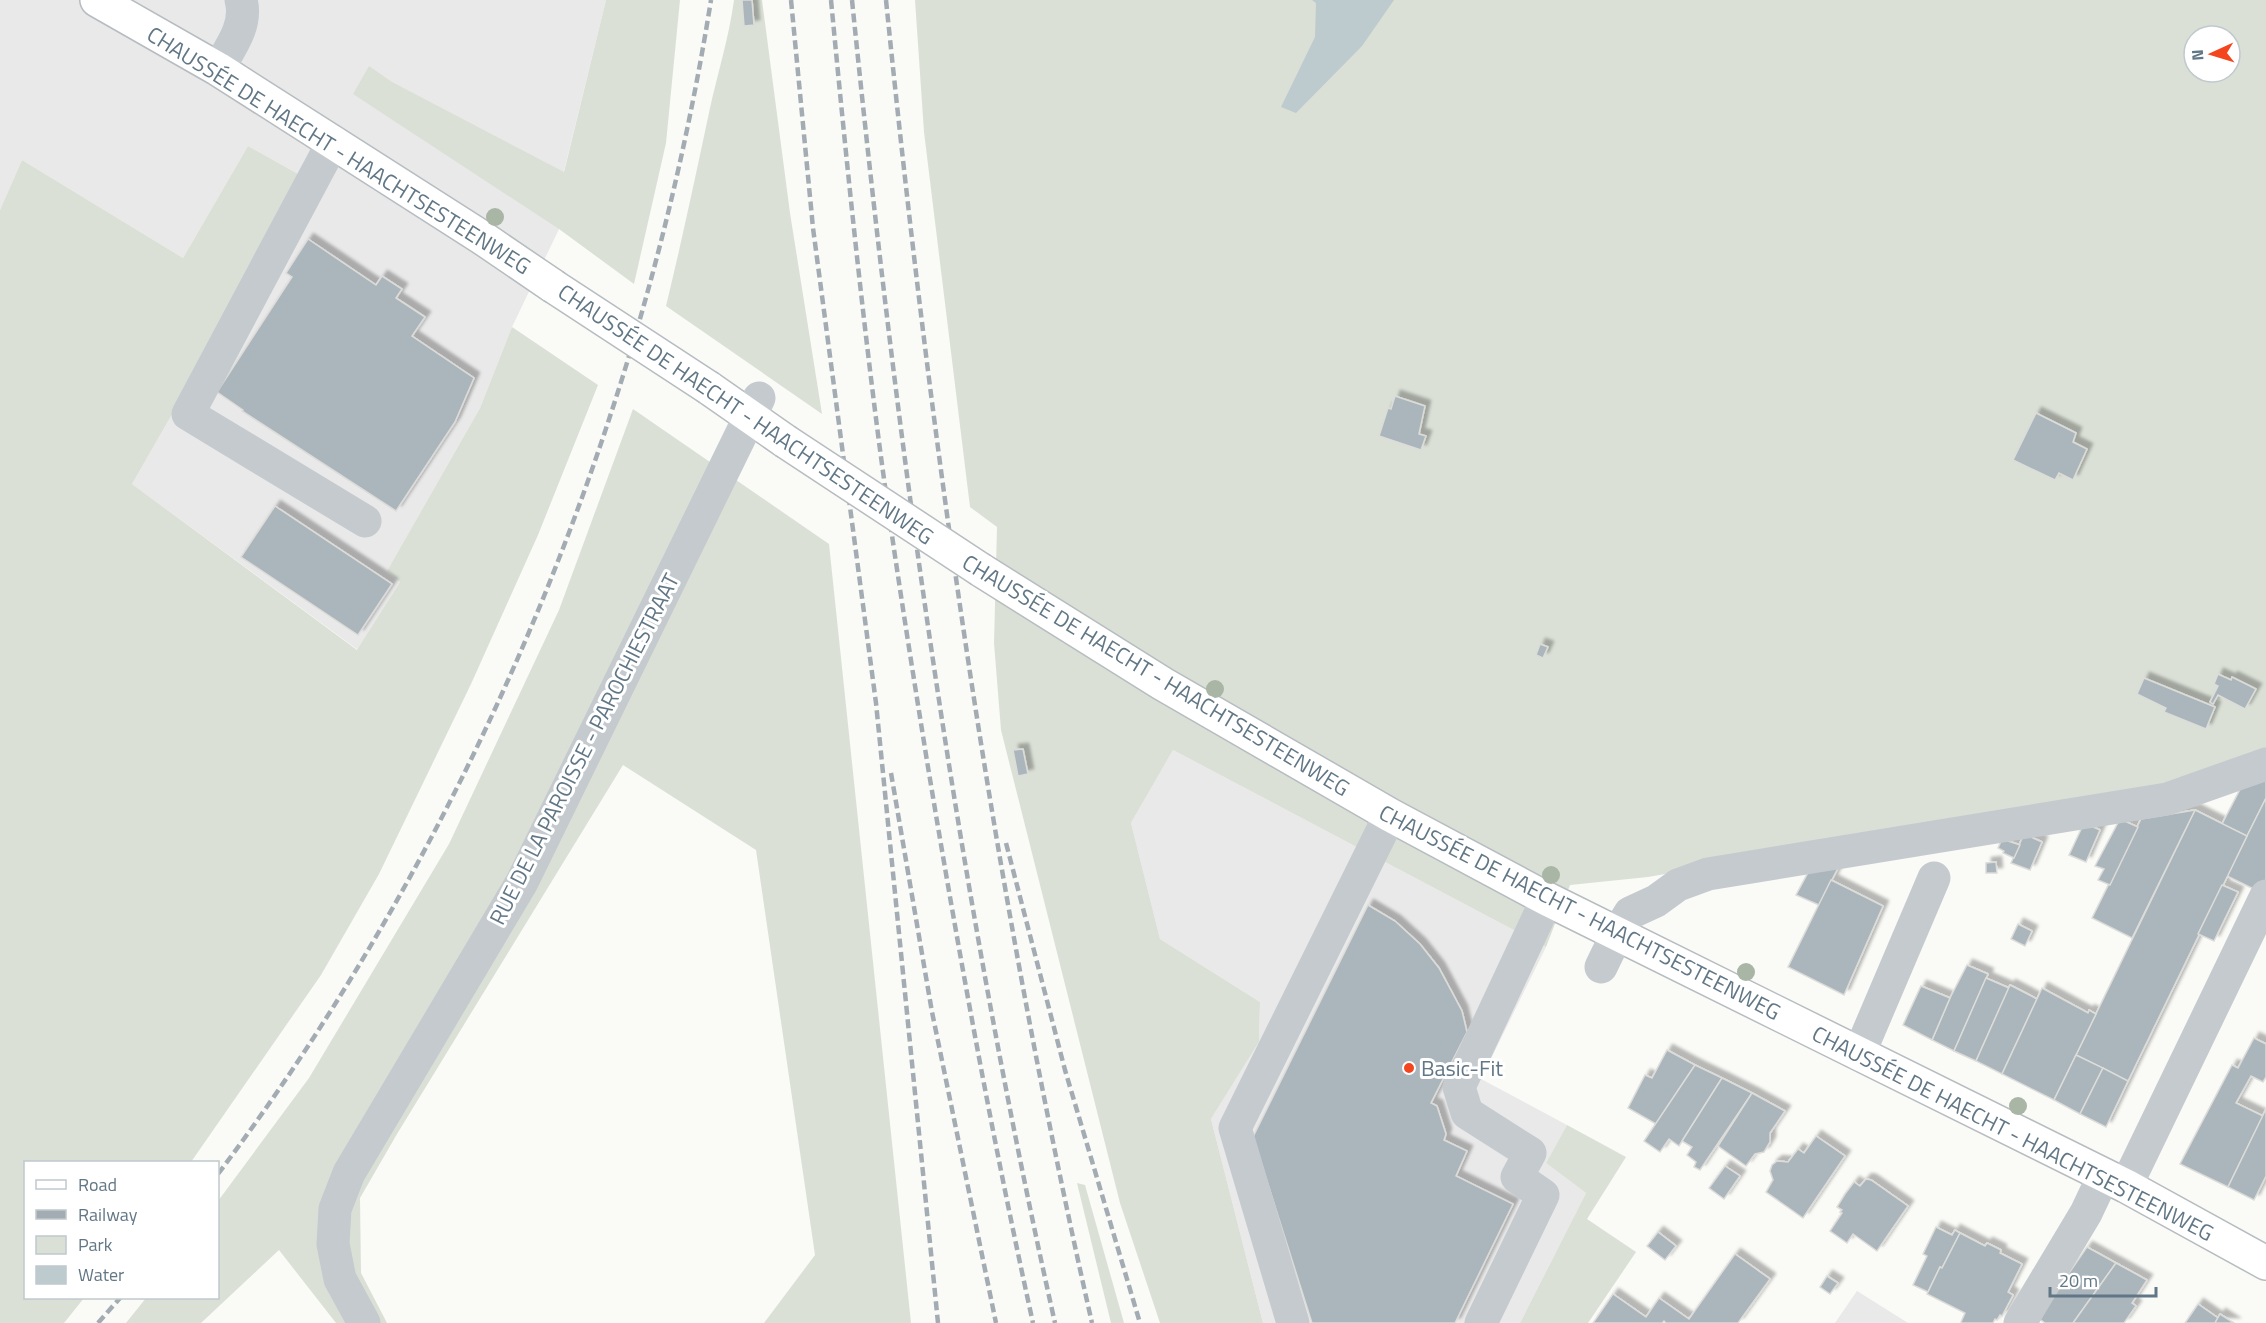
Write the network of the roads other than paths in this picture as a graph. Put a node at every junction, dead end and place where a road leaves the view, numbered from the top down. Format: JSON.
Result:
{"nodes":[{"id":1,"x":97,"y":0,"type":"edge"},
{"id":2,"x":241,"y":0,"type":"edge"},
{"id":3,"x":218,"y":69,"type":"junction"},
{"id":4,"x":333,"y":142,"type":"junction"},
{"id":5,"x":754,"y":407,"type":"junction"},
{"id":6,"x":365,"y":521,"type":"dead end"},
{"id":7,"x":2266,"y":764,"type":"edge"},
{"id":8,"x":1390,"y":815,"type":"junction"},
{"id":9,"x":1934,"y":878,"type":"dead end"},
{"id":10,"x":2266,"y":896,"type":"edge"},
{"id":11,"x":1547,"y":899,"type":"junction"},
{"id":12,"x":1617,"y":933,"type":"junction"},
{"id":13,"x":1601,"y":967,"type":"dead end"},
{"id":14,"x":1859,"y":1054,"type":"junction"},
{"id":15,"x":2115,"y":1180,"type":"junction"},
{"id":16,"x":2266,"y":1263,"type":"edge"},
{"id":17,"x":364,"y":1323,"type":"edge"},
{"id":18,"x":1293,"y":1323,"type":"edge"},
{"id":19,"x":1481,"y":1323,"type":"edge"},
{"id":20,"x":2020,"y":1323,"type":"edge"}],
"edges":[{"from":1,"to":3,"type":"main road","name":"CHAUSSÉE DE HAECHT - HAACHTSESTEENWEG"},
{"from":2,"to":3,"type":"street"},
{"from":3,"to":4,"type":"main road","name":"CHAUSSÉE DE HAECHT - HAACHTSESTEENWEG"},
{"from":4,"to":5,"type":"main road","name":"CHAUSSÉE DE HAECHT - HAACHTSESTEENWEG","bridge":true},
{"from":4,"to":6,"type":"street"},
{"from":5,"to":8,"type":"main road","name":"CHAUSSÉE DE HAECHT - HAACHTSESTEENWEG","bridge":true},
{"from":5,"to":17,"type":"street","name":"RUE DE LA PAROISSE - PAROCHIESTRAAT"},
{"from":7,"to":12,"type":"street"},
{"from":8,"to":11,"type":"main road","name":"CHAUSSÉE DE HAECHT - HAACHTSESTEENWEG"},
{"from":8,"to":18,"type":"street"},
{"from":9,"to":14,"type":"street"},
{"from":10,"to":15,"type":"street"},
{"from":11,"to":12,"type":"main road","name":"CHAUSSÉE DE HAECHT - HAACHTSESTEENWEG"},
{"from":11,"to":19,"type":"street"},
{"from":12,"to":13,"type":"street"},
{"from":12,"to":14,"type":"main road","name":"CHAUSSÉE DE HAECHT - HAACHTSESTEENWEG"},
{"from":14,"to":15,"type":"main road","name":"CHAUSSÉE DE HAECHT - HAACHTSESTEENWEG"},
{"from":15,"to":16,"type":"main road","name":"CHAUSSÉE DE HAECHT - HAACHTSESTEENWEG"},
{"from":15,"to":20,"type":"street"}]}
